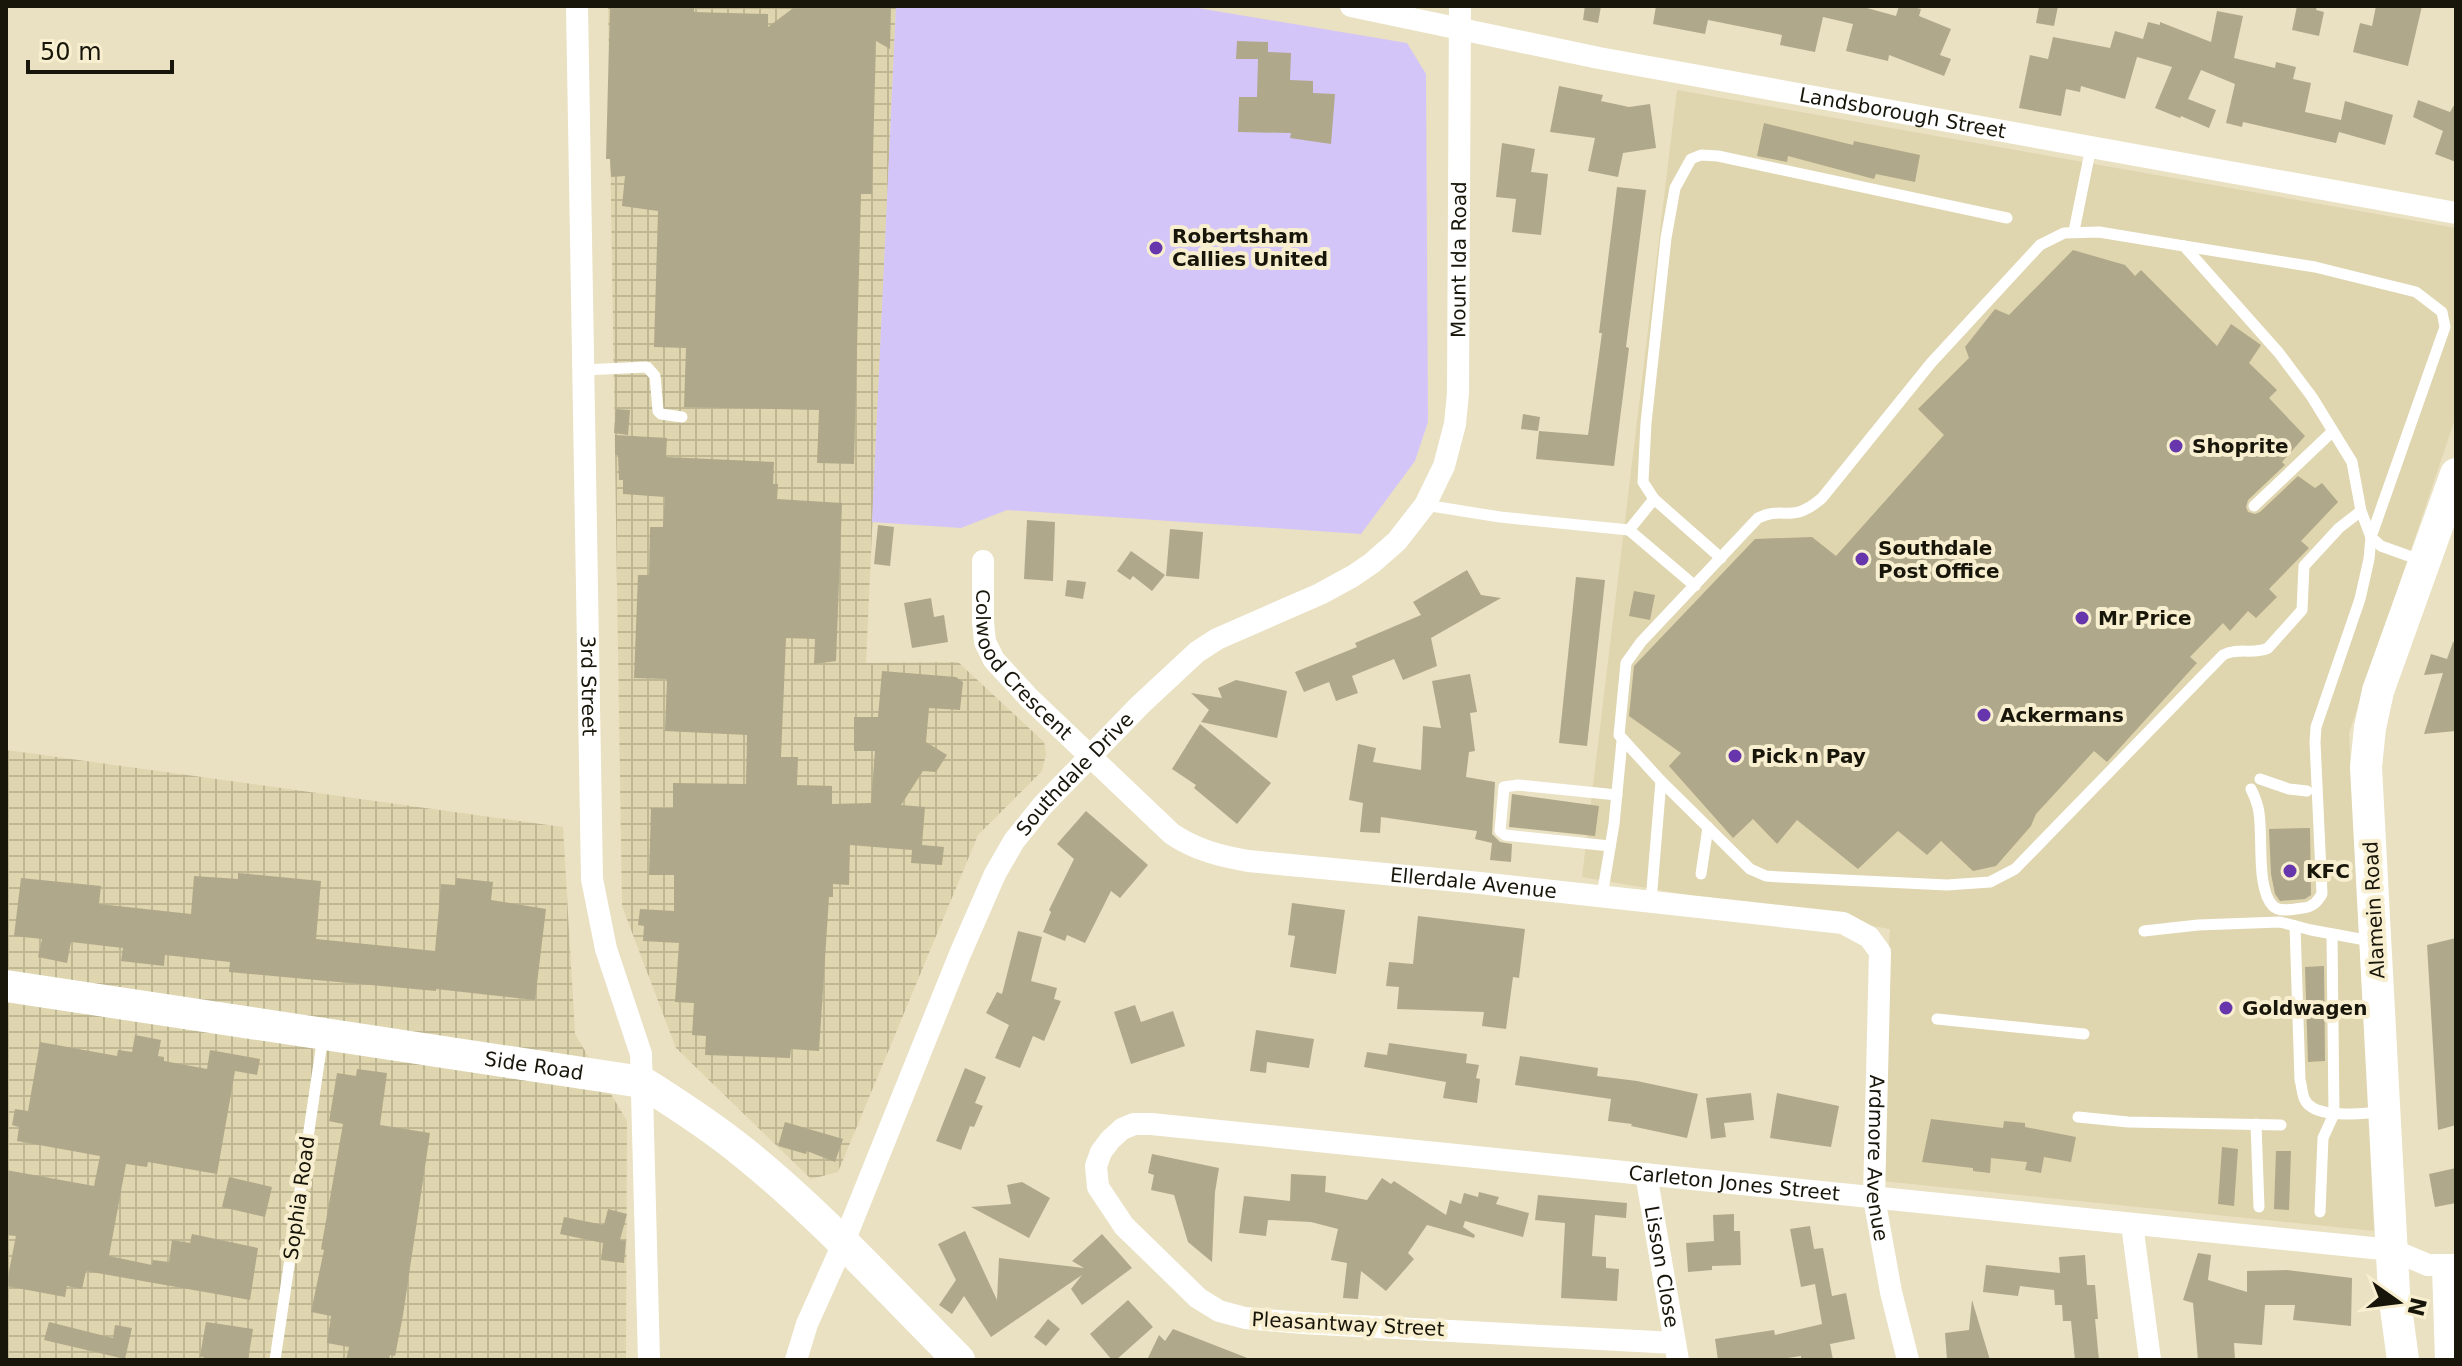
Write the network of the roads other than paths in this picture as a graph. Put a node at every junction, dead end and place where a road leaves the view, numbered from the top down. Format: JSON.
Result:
{"nodes":[{"id":1,"x":577,"y":6,"type":"edge"},
{"id":2,"x":1351,"y":6,"type":"edge"},
{"id":3,"x":1375,"y":8,"type":"edge"},
{"id":4,"x":1460,"y":17,"type":"edge"},
{"id":5,"x":2091,"y":147,"type":"junction"},
{"id":6,"x":2456,"y":213,"type":"edge"},
{"id":7,"x":2007,"y":218,"type":"dead end"},
{"id":8,"x":2074,"y":231,"type":"junction"},
{"id":9,"x":2184,"y":246,"type":"junction"},
{"id":10,"x":583,"y":370,"type":"junction"},
{"id":11,"x":682,"y":417,"type":"dead end"},
{"id":12,"x":2333,"y":431,"type":"junction"},
{"id":13,"x":2456,"y":474,"type":"edge"},
{"id":14,"x":1654,"y":499,"type":"junction"},
{"id":15,"x":1425,"y":505,"type":"junction"},
{"id":16,"x":2254,"y":506,"type":"dead end"},
{"id":17,"x":2361,"y":511,"type":"junction"},
{"id":18,"x":1629,"y":530,"type":"junction"},
{"id":19,"x":2371,"y":537,"type":"junction"},
{"id":20,"x":1721,"y":558,"type":"junction"},
{"id":21,"x":983,"y":561,"type":"dead end"},
{"id":22,"x":2425,"y":562,"type":"junction"},
{"id":23,"x":1695,"y":586,"type":"junction"},
{"id":24,"x":1622,"y":741,"type":"junction"},
{"id":25,"x":1091,"y":755,"type":"junction"},
{"id":26,"x":2260,"y":779,"type":"dead end"},
{"id":27,"x":1661,"y":781,"type":"junction"},
{"id":28,"x":2251,"y":789,"type":"dead end"},
{"id":29,"x":2307,"y":791,"type":"dead end"},
{"id":30,"x":1617,"y":795,"type":"junction"},
{"id":31,"x":1708,"y":827,"type":"junction"},
{"id":32,"x":1610,"y":846,"type":"junction"},
{"id":33,"x":1701,"y":874,"type":"dead end"},
{"id":34,"x":1602,"y":896,"type":"junction"},
{"id":35,"x":1651,"y":901,"type":"junction"},
{"id":36,"x":2295,"y":926,"type":"junction"},
{"id":37,"x":2144,"y":931,"type":"dead end"},
{"id":38,"x":2332,"y":934,"type":"junction"},
{"id":39,"x":2376,"y":942,"type":"junction"},
{"id":40,"x":1880,"y":952,"type":"joint"},
{"id":41,"x":6,"y":986,"type":"edge"},
{"id":42,"x":1937,"y":1019,"type":"dead end"},
{"id":43,"x":2084,"y":1034,"type":"dead end"},
{"id":44,"x":323,"y":1035,"type":"junction"},
{"id":45,"x":642,"y":1082,"type":"junction"},
{"id":46,"x":2385,"y":1112,"type":"junction"},
{"id":47,"x":2334,"y":1114,"type":"junction"},
{"id":48,"x":2078,"y":1117,"type":"dead end"},
{"id":49,"x":2256,"y":1124,"type":"junction"},
{"id":50,"x":2281,"y":1125,"type":"dead end"},
{"id":51,"x":1096,"y":1166,"type":"joint"},
{"id":52,"x":1646,"y":1174,"type":"junction"},
{"id":53,"x":1874,"y":1198,"type":"junction"},
{"id":54,"x":2259,"y":1207,"type":"dead end"},
{"id":55,"x":2320,"y":1212,"type":"dead end"},
{"id":56,"x":2132,"y":1224,"type":"junction"},
{"id":57,"x":843,"y":1244,"type":"junction"},
{"id":58,"x":2392,"y":1250,"type":"junction"},
{"id":59,"x":2450,"y":1266,"type":"edge"},
{"id":60,"x":1676,"y":1352,"type":"edge"},
{"id":61,"x":275,"y":1360,"type":"edge"},
{"id":62,"x":649,"y":1360,"type":"edge"},
{"id":63,"x":796,"y":1360,"type":"edge"},
{"id":64,"x":959,"y":1360,"type":"edge"},
{"id":65,"x":1908,"y":1360,"type":"edge"},
{"id":66,"x":2150,"y":1360,"type":"edge"},
{"id":67,"x":2403,"y":1360,"type":"edge"},
{"id":68,"x":2446,"y":1360,"type":"edge"}],
"edges":[{"from":1,"to":10,"type":"street","name":"3rd Street"},
{"from":2,"to":3,"type":"street","name":"Landsborough Street"},
{"from":3,"to":4,"type":"street","name":"Landsborough Street"},
{"from":4,"to":5,"type":"street","name":"Landsborough Street"},
{"from":4,"to":15,"type":"street","name":"Mount Ida Road"},
{"from":5,"to":6,"type":"street","name":"Landsborough Street"},
{"from":5,"to":8,"type":"lane"},
{"from":7,"to":14,"type":"lane"},
{"from":8,"to":9,"type":"lane"},
{"from":8,"to":20,"type":"lane"},
{"from":9,"to":12,"type":"lane"},
{"from":9,"to":19,"type":"lane"},
{"from":10,"to":11,"type":"lane"},
{"from":10,"to":45,"type":"street","name":"3rd Street"},
{"from":12,"to":16,"type":"lane"},
{"from":12,"to":17,"type":"lane"},
{"from":13,"to":22,"type":"street","name":"Alamein Road"},
{"from":14,"to":18,"type":"lane"},
{"from":14,"to":20,"type":"lane"},
{"from":15,"to":18,"type":"lane"},
{"from":15,"to":25,"type":"street","name":"Southdale Drive"},
{"from":17,"to":19,"type":"lane"},
{"from":17,"to":31,"type":"lane"},
{"from":18,"to":23,"type":"lane"},
{"from":19,"to":22,"type":"lane"},
{"from":19,"to":28,"type":"lane"},
{"from":20,"to":23,"type":"lane"},
{"from":21,"to":25,"type":"street","name":"Colwood Crescent"},
{"from":22,"to":39,"type":"street","name":"Alamein Road"},
{"from":23,"to":24,"type":"lane"},
{"from":24,"to":27,"type":"lane"},
{"from":24,"to":30,"type":"lane"},
{"from":25,"to":34,"type":"street","name":"Ellerdale Avenue"},
{"from":25,"to":57,"type":"street","name":"Southdale Drive"},
{"from":26,"to":29,"type":"lane"},
{"from":27,"to":31,"type":"lane"},
{"from":27,"to":35,"type":"lane"},
{"from":30,"to":32,"type":"lane"},
{"from":30,"to":32,"type":"lane"},
{"from":31,"to":33,"type":"lane"},
{"from":32,"to":34,"type":"lane"},
{"from":34,"to":35,"type":"street","name":"Ellerdale Avenue"},
{"from":35,"to":40,"type":"street","name":"Ellerdale Avenue"},
{"from":36,"to":37,"type":"lane"},
{"from":36,"to":38,"type":"lane"},
{"from":36,"to":47,"type":"lane"},
{"from":38,"to":39,"type":"lane"},
{"from":38,"to":47,"type":"lane"},
{"from":39,"to":46,"type":"street","name":"Alamein Road"},
{"from":40,"to":53,"type":"street","name":"Ardmore Avenue"},
{"from":41,"to":44,"type":"street","name":"Side Road"},
{"from":42,"to":43,"type":"lane"},
{"from":44,"to":45,"type":"street","name":"Side Road"},
{"from":44,"to":61,"type":"lane","name":"Sophia Road"},
{"from":45,"to":57,"type":"street","name":"Side Road"},
{"from":45,"to":62,"type":"street","name":"3rd Street"},
{"from":46,"to":47,"type":"lane"},
{"from":46,"to":58,"type":"street","name":"Alamein Road"},
{"from":47,"to":55,"type":"lane"},
{"from":48,"to":49,"type":"lane"},
{"from":49,"to":50,"type":"lane"},
{"from":49,"to":54,"type":"lane"},
{"from":51,"to":52,"type":"street","name":"Carleton Jones Street"},
{"from":51,"to":60,"type":"street","name":"Pleasantway Street"},
{"from":52,"to":53,"type":"street","name":"Carleton Jones Street"},
{"from":52,"to":60,"type":"street","name":"Lisson Close"},
{"from":53,"to":56,"type":"street","name":"Carleton Jones Street"},
{"from":53,"to":65,"type":"street","name":"Ardmore Avenue"},
{"from":56,"to":58,"type":"street","name":"Carleton Jones Street"},
{"from":56,"to":66,"type":"street"},
{"from":57,"to":63,"type":"street","name":"Southdale Drive"},
{"from":57,"to":64,"type":"street","name":"Side Road"},
{"from":58,"to":59,"type":"street","name":"Carleton Jones Street"},
{"from":58,"to":67,"type":"street","name":"Alamein Road"},
{"from":59,"to":68,"type":"street"}]}
